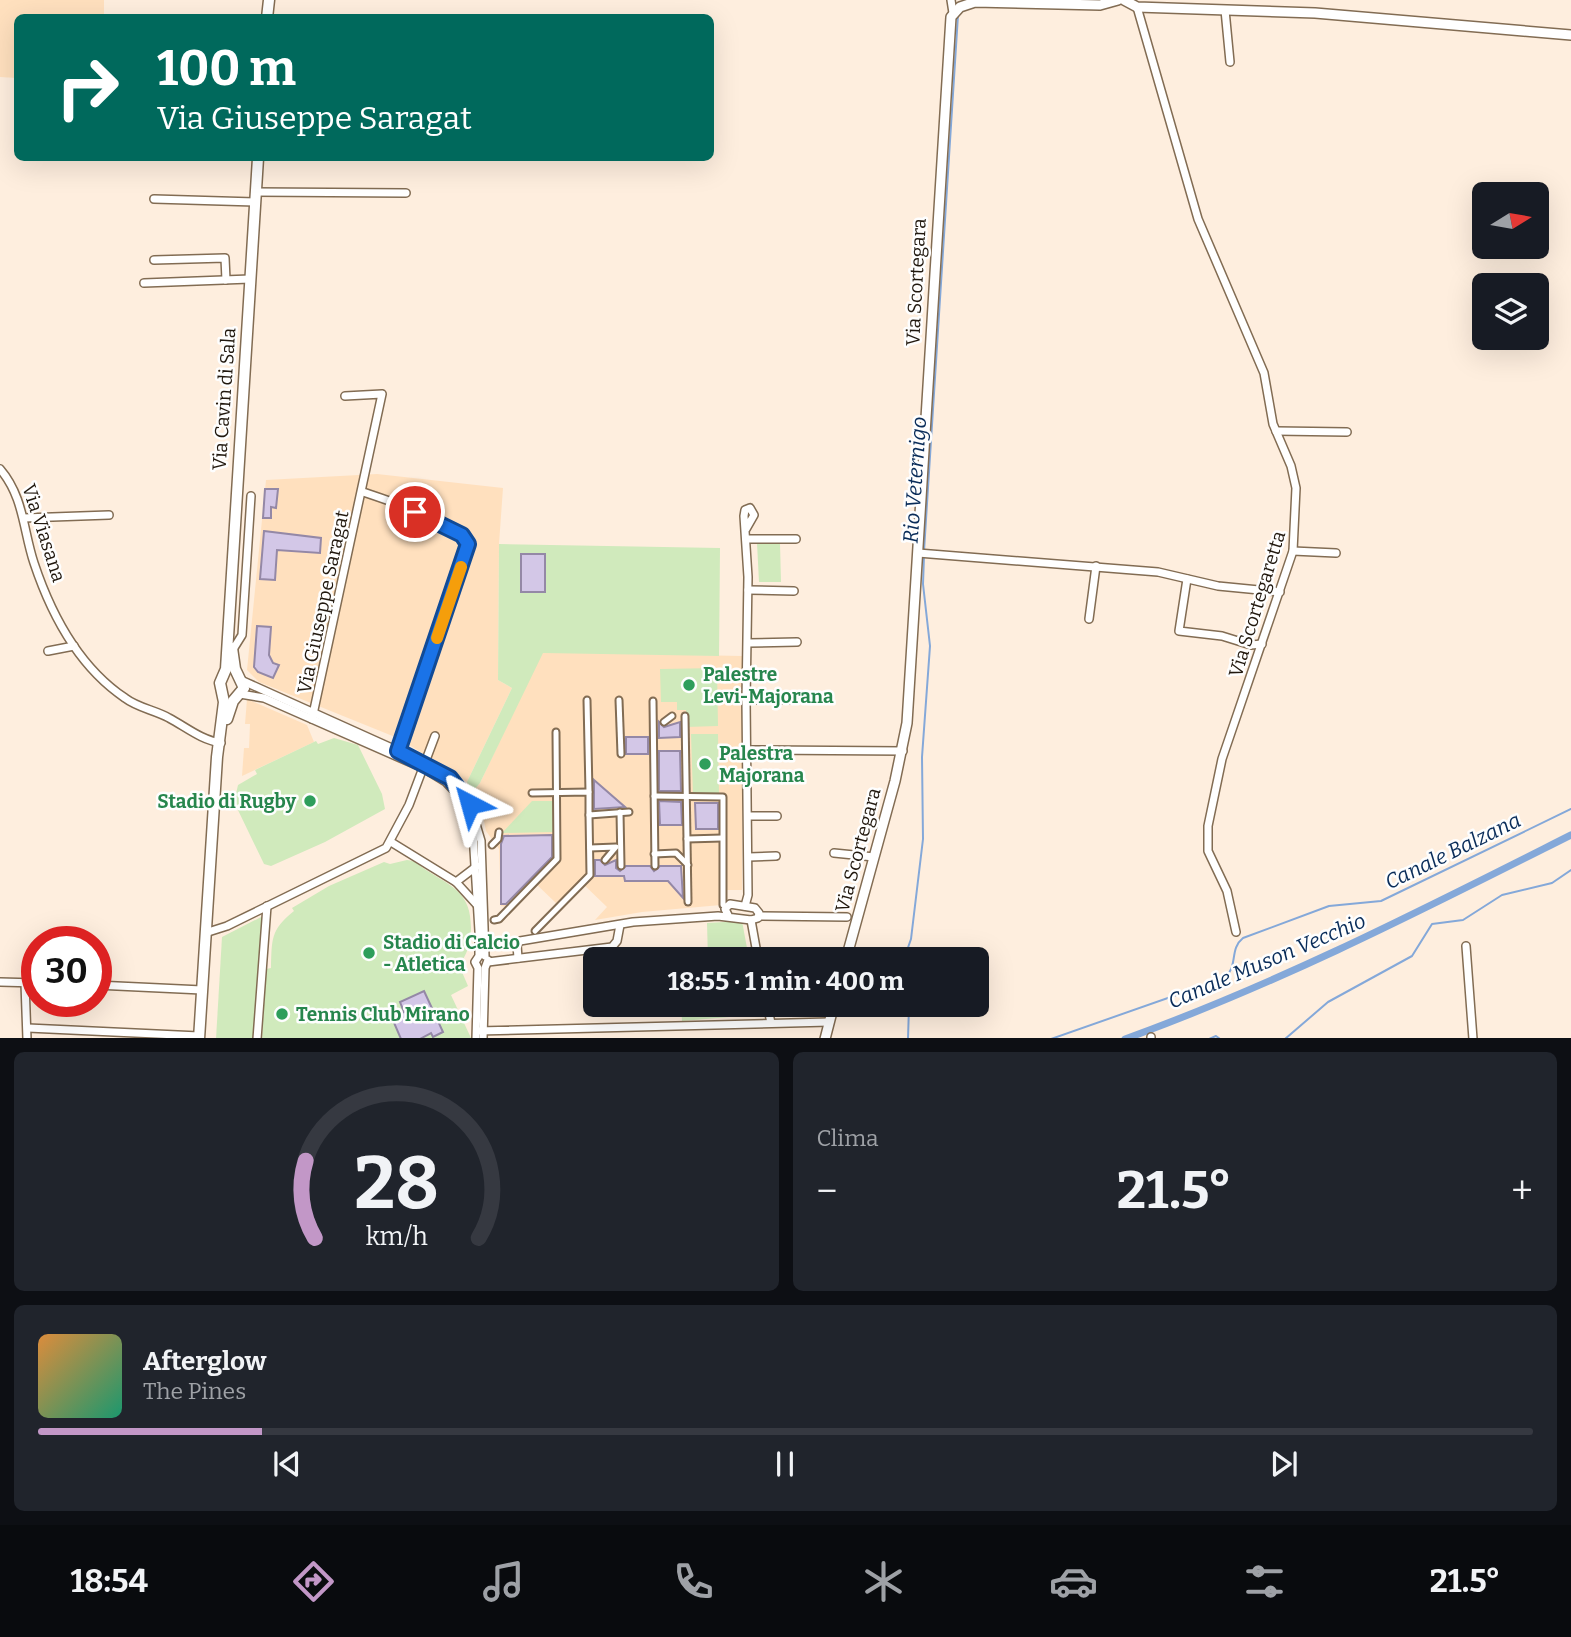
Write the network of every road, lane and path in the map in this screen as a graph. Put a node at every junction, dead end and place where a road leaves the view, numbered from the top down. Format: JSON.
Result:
{"nodes":[{"id":1,"x":951,"y":0,"type":"edge"},
{"id":2,"x":1118,"y":0,"type":"edge"},
{"id":3,"x":1124,"y":0,"type":"edge"},
{"id":4,"x":1204,"y":5,"type":"edge"},
{"id":5,"x":1137,"y":7,"type":"junction"},
{"id":6,"x":957,"y":9,"type":"junction"},
{"id":7,"x":1225,"y":10,"type":"junction"},
{"id":8,"x":1571,"y":35,"type":"edge"},
{"id":9,"x":1230,"y":62,"type":"dead end"},
{"id":10,"x":258,"y":161,"type":"edge"},
{"id":11,"x":406,"y":193,"type":"dead end"},
{"id":12,"x":255,"y":197,"type":"junction"},
{"id":13,"x":155,"y":199,"type":"dead end"},
{"id":14,"x":154,"y":260,"type":"dead end"},
{"id":15,"x":250,"y":279,"type":"junction"},
{"id":16,"x":226,"y":280,"type":"junction"},
{"id":17,"x":144,"y":282,"type":"dead end"},
{"id":18,"x":345,"y":396,"type":"dead end"},
{"id":19,"x":1276,"y":431,"type":"junction"},
{"id":20,"x":1347,"y":432,"type":"dead end"},
{"id":21,"x":0,"y":470,"type":"edge"},
{"id":22,"x":363,"y":492,"type":"junction"},
{"id":23,"x":251,"y":496,"type":"dead end"},
{"id":24,"x":109,"y":515,"type":"dead end"},
{"id":25,"x":24,"y":518,"type":"junction"},
{"id":26,"x":746,"y":529,"type":"dead end"},
{"id":27,"x":746,"y":539,"type":"junction"},
{"id":28,"x":796,"y":539,"type":"dead end"},
{"id":29,"x":1293,"y":551,"type":"junction"},
{"id":30,"x":918,"y":553,"type":"junction"},
{"id":31,"x":1336,"y":553,"type":"dead end"},
{"id":32,"x":1096,"y":566,"type":"junction"},
{"id":33,"x":1187,"y":579,"type":"junction"},
{"id":34,"x":748,"y":590,"type":"junction"},
{"id":35,"x":794,"y":591,"type":"dead end"},
{"id":36,"x":1280,"y":592,"type":"junction"},
{"id":37,"x":228,"y":608,"type":"junction"},
{"id":38,"x":1089,"y":619,"type":"dead end"},
{"id":39,"x":797,"y":642,"type":"dead end"},
{"id":40,"x":748,"y":643,"type":"junction"},
{"id":41,"x":1262,"y":644,"type":"junction"},
{"id":42,"x":74,"y":646,"type":"junction"},
{"id":43,"x":48,"y":651,"type":"dead end"},
{"id":44,"x":232,"y":651,"type":"junction"},
{"id":45,"x":224,"y":677,"type":"junction"},
{"id":46,"x":240,"y":678,"type":"junction"},
{"id":47,"x":223,"y":694,"type":"junction"},
{"id":48,"x":238,"y":695,"type":"junction"},
{"id":49,"x":587,"y":700,"type":"dead end"},
{"id":50,"x":619,"y":700,"type":"dead end"},
{"id":51,"x":746,"y":700,"type":"junction"},
{"id":52,"x":796,"y":700,"type":"dead end"},
{"id":53,"x":653,"y":701,"type":"dead end"},
{"id":54,"x":672,"y":716,"type":"dead end"},
{"id":55,"x":685,"y":716,"type":"dead end"},
{"id":56,"x":313,"y":717,"type":"junction"},
{"id":57,"x":664,"y":722,"type":"dead end"},
{"id":58,"x":556,"y":732,"type":"dead end"},
{"id":59,"x":435,"y":736,"type":"dead end"},
{"id":60,"x":221,"y":743,"type":"junction"},
{"id":61,"x":747,"y":750,"type":"junction"},
{"id":62,"x":902,"y":751,"type":"junction"},
{"id":63,"x":397,"y":754,"type":"junction"},
{"id":64,"x":621,"y":754,"type":"dead end"},
{"id":65,"x":424,"y":765,"type":"junction"},
{"id":66,"x":589,"y":792,"type":"junction"},
{"id":67,"x":532,"y":793,"type":"dead end"},
{"id":68,"x":556,"y":793,"type":"junction"},
{"id":69,"x":687,"y":795,"type":"junction"},
{"id":70,"x":654,"y":796,"type":"junction"},
{"id":71,"x":620,"y":812,"type":"junction"},
{"id":72,"x":629,"y":812,"type":"dead end"},
{"id":73,"x":589,"y":815,"type":"junction"},
{"id":74,"x":749,"y":816,"type":"junction"},
{"id":75,"x":777,"y":816,"type":"dead end"},
{"id":76,"x":499,"y":832,"type":"dead end"},
{"id":77,"x":722,"y":838,"type":"junction"},
{"id":78,"x":687,"y":839,"type":"junction"},
{"id":79,"x":391,"y":842,"type":"junction"},
{"id":80,"x":492,"y":845,"type":"dead end"},
{"id":81,"x":590,"y":848,"type":"junction"},
{"id":82,"x":834,"y":853,"type":"dead end"},
{"id":83,"x":654,"y":854,"type":"junction"},
{"id":84,"x":749,"y":856,"type":"junction"},
{"id":85,"x":776,"y":856,"type":"dead end"},
{"id":86,"x":874,"y":857,"type":"junction"},
{"id":87,"x":605,"y":860,"type":"dead end"},
{"id":88,"x":688,"y":865,"type":"junction"},
{"id":89,"x":477,"y":866,"type":"junction"},
{"id":90,"x":621,"y":866,"type":"dead end"},
{"id":91,"x":655,"y":866,"type":"dead end"},
{"id":92,"x":456,"y":882,"type":"junction"},
{"id":93,"x":688,"y":902,"type":"dead end"},
{"id":94,"x":267,"y":906,"type":"junction"},
{"id":95,"x":478,"y":906,"type":"junction"},
{"id":96,"x":749,"y":906,"type":"junction"},
{"id":97,"x":726,"y":911,"type":"junction"},
{"id":98,"x":758,"y":915,"type":"junction"},
{"id":99,"x":846,"y":917,"type":"dead end"},
{"id":100,"x":494,"y":920,"type":"dead end"},
{"id":101,"x":751,"y":920,"type":"junction"},
{"id":102,"x":620,"y":925,"type":"junction"},
{"id":103,"x":535,"y":931,"type":"dead end"},
{"id":104,"x":1236,"y":932,"type":"dead end"},
{"id":105,"x":205,"y":933,"type":"junction"},
{"id":106,"x":756,"y":947,"type":"edge"},
{"id":107,"x":849,"y":947,"type":"edge"},
{"id":108,"x":1466,"y":947,"type":"dead end"},
{"id":109,"x":518,"y":958,"type":"junction"},
{"id":110,"x":483,"y":962,"type":"junction"},
{"id":111,"x":0,"y":982,"type":"edge"},
{"id":112,"x":21,"y":983,"type":"edge"},
{"id":113,"x":112,"y":986,"type":"edge"},
{"id":114,"x":202,"y":989,"type":"junction"},
{"id":115,"x":27,"y":1017,"type":"edge"},
{"id":116,"x":770,"y":1017,"type":"edge"},
{"id":117,"x":830,"y":1017,"type":"edge"},
{"id":118,"x":829,"y":1022,"type":"junction"},
{"id":119,"x":771,"y":1023,"type":"junction"},
{"id":120,"x":28,"y":1028,"type":"junction"},
{"id":121,"x":480,"y":1035,"type":"edge"},
{"id":122,"x":199,"y":1037,"type":"edge"},
{"id":123,"x":27,"y":1038,"type":"edge"},
{"id":124,"x":257,"y":1038,"type":"edge"},
{"id":125,"x":825,"y":1038,"type":"edge"},
{"id":126,"x":1472,"y":1038,"type":"edge"}],
"edges":[{"from":1,"to":6,"type":"street","name":"Via Scortegara"},
{"from":2,"to":6,"type":"street"},
{"from":3,"to":5,"type":"street"},
{"from":4,"to":5,"type":"street"},
{"from":4,"to":7,"type":"street"},
{"from":5,"to":19,"type":"street","name":"Via Scortegaretta"},
{"from":6,"to":30,"type":"street","name":"Via Scortegara"},
{"from":7,"to":8,"type":"street"},
{"from":7,"to":9,"type":"street"},
{"from":10,"to":12,"type":"main road","name":"Via Cavin di Sala"},
{"from":11,"to":12,"type":"street"},
{"from":12,"to":13,"type":"street"},
{"from":12,"to":15,"type":"main road","name":"Via Cavin di Sala"},
{"from":14,"to":16,"type":"street"},
{"from":15,"to":16,"type":"street"},
{"from":15,"to":37,"type":"main road","name":"Via Cavin di Sala"},
{"from":16,"to":17,"type":"street"},
{"from":18,"to":22,"type":"street","name":"Via Giuseppe Saragat"},
{"from":19,"to":20,"type":"street"},
{"from":19,"to":29,"type":"street","name":"Via Scortegaretta"},
{"from":21,"to":25,"type":"street","name":"Via Viasana"},
{"from":22,"to":56,"type":"street","name":"Via Giuseppe Saragat"},
{"from":22,"to":63,"type":"street","name":"Via Giuseppe Saragat"},
{"from":23,"to":44,"type":"street"},
{"from":24,"to":25,"type":"street"},
{"from":25,"to":42,"type":"street","name":"Via Viasana"},
{"from":26,"to":27,"type":"street"},
{"from":27,"to":28,"type":"street"},
{"from":27,"to":34,"type":"street"},
{"from":29,"to":31,"type":"street"},
{"from":29,"to":36,"type":"street","name":"Via Scortegaretta"},
{"from":30,"to":32,"type":"street"},
{"from":30,"to":62,"type":"street","name":"Via Scortegara"},
{"from":32,"to":33,"type":"street"},
{"from":32,"to":38,"type":"street"},
{"from":33,"to":36,"type":"street"},
{"from":33,"to":41,"type":"street"},
{"from":34,"to":35,"type":"street"},
{"from":34,"to":40,"type":"street"},
{"from":36,"to":41,"type":"street","name":"Via Scortegaretta"},
{"from":37,"to":44,"type":"main road","name":"Via Cavin di Sala"},
{"from":37,"to":45,"type":"main road","name":"Via Cavin di Sala"},
{"from":39,"to":40,"type":"street"},
{"from":40,"to":51,"type":"street"},
{"from":41,"to":104,"type":"street","name":"Via Scortegaretta"},
{"from":42,"to":43,"type":"street"},
{"from":42,"to":60,"type":"street","name":"Via Viasana"},
{"from":44,"to":46,"type":"main road","name":"Via Cavin di Sala"},
{"from":45,"to":46,"type":"main road"},
{"from":45,"to":47,"type":"main road"},
{"from":46,"to":48,"type":"main road"},
{"from":46,"to":56,"type":"street"},
{"from":47,"to":48,"type":"main road"},
{"from":47,"to":60,"type":"main road"},
{"from":48,"to":56,"type":"street"},
{"from":48,"to":60,"type":"main road"},
{"from":49,"to":66,"type":"street"},
{"from":50,"to":64,"type":"street"},
{"from":51,"to":52,"type":"street"},
{"from":51,"to":61,"type":"street"},
{"from":53,"to":70,"type":"street"},
{"from":54,"to":57,"type":"street"},
{"from":55,"to":69,"type":"street"},
{"from":56,"to":63,"type":"street"},
{"from":58,"to":68,"type":"street"},
{"from":59,"to":65,"type":"street"},
{"from":60,"to":105,"type":"main road"},
{"from":61,"to":62,"type":"street"},
{"from":61,"to":74,"type":"street"},
{"from":62,"to":86,"type":"street","name":"Via Scortegara"},
{"from":63,"to":65,"type":"street"},
{"from":65,"to":79,"type":"street"},
{"from":65,"to":89,"type":"street"},
{"from":65,"to":110,"type":"street"},
{"from":66,"to":68,"type":"street"},
{"from":66,"to":73,"type":"street"},
{"from":67,"to":68,"type":"street"},
{"from":68,"to":100,"type":"street"},
{"from":69,"to":70,"type":"street"},
{"from":69,"to":77,"type":"street"},
{"from":69,"to":78,"type":"street"},
{"from":70,"to":83,"type":"street"},
{"from":71,"to":72,"type":"street"},
{"from":71,"to":73,"type":"street"},
{"from":71,"to":90,"type":"street"},
{"from":73,"to":81,"type":"street"},
{"from":74,"to":75,"type":"street"},
{"from":74,"to":84,"type":"street"},
{"from":76,"to":80,"type":"street"},
{"from":77,"to":78,"type":"street"},
{"from":77,"to":97,"type":"street"},
{"from":78,"to":88,"type":"street"},
{"from":79,"to":92,"type":"street"},
{"from":79,"to":94,"type":"street"},
{"from":81,"to":87,"type":"street"},
{"from":81,"to":103,"type":"street"},
{"from":82,"to":86,"type":"street"},
{"from":83,"to":88,"type":"street"},
{"from":83,"to":91,"type":"street"},
{"from":84,"to":85,"type":"street"},
{"from":84,"to":96,"type":"street"},
{"from":86,"to":107,"type":"street","name":"Via Scortegara"},
{"from":88,"to":93,"type":"street"},
{"from":89,"to":92,"type":"street"},
{"from":89,"to":95,"type":"street"},
{"from":92,"to":95,"type":"street"},
{"from":94,"to":105,"type":"street"},
{"from":94,"to":124,"type":"street"},
{"from":95,"to":110,"type":"street"},
{"from":96,"to":97,"type":"street"},
{"from":96,"to":98,"type":"street"},
{"from":97,"to":101,"type":"street"},
{"from":97,"to":102,"type":"street"},
{"from":98,"to":99,"type":"street"},
{"from":98,"to":101,"type":"street"},
{"from":101,"to":106,"type":"street"},
{"from":102,"to":109,"type":"street"},
{"from":102,"to":109,"type":"street"},
{"from":105,"to":114,"type":"main road"},
{"from":108,"to":126,"type":"street"},
{"from":109,"to":110,"type":"street"},
{"from":110,"to":121,"type":"street"},
{"from":111,"to":112,"type":"street"},
{"from":113,"to":114,"type":"street"},
{"from":114,"to":122,"type":"main road"},
{"from":115,"to":120,"type":"street"},
{"from":116,"to":119,"type":"street"},
{"from":117,"to":118,"type":"street"},
{"from":118,"to":119,"type":"street"},
{"from":118,"to":125,"type":"street"},
{"from":119,"to":121,"type":"street"},
{"from":120,"to":122,"type":"street"},
{"from":120,"to":123,"type":"street"}]}
